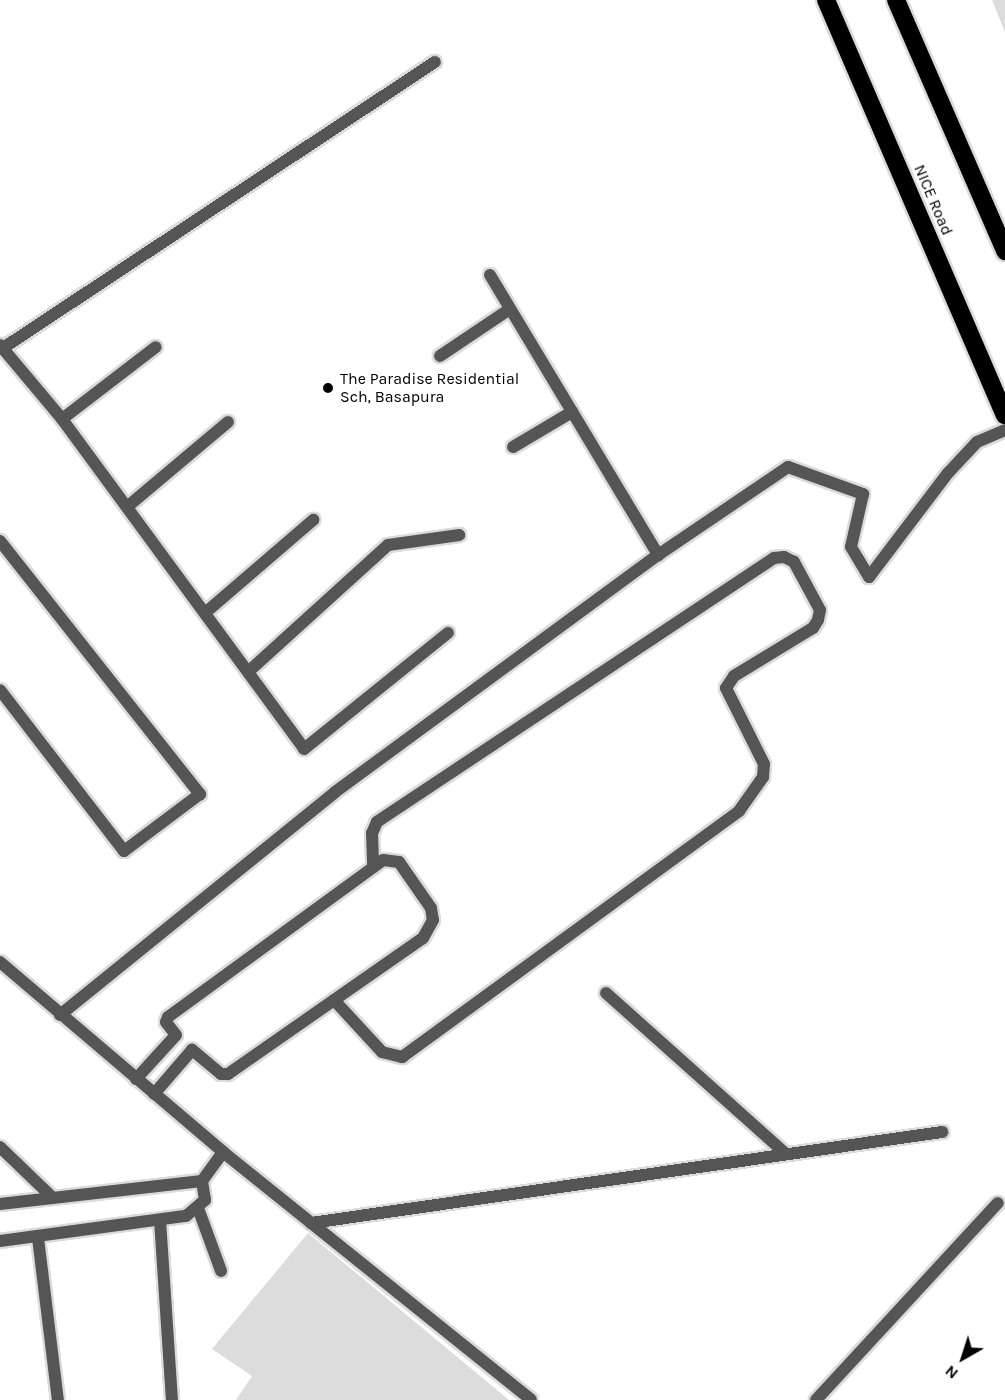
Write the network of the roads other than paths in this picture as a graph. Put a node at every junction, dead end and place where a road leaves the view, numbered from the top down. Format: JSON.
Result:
{"nodes":[{"id":1,"x":826,"y":0,"type":"edge"},
{"id":2,"x":896,"y":0,"type":"edge"},
{"id":3,"x":435,"y":62,"type":"dead end"},
{"id":4,"x":1005,"y":251,"type":"edge"},
{"id":5,"x":489,"y":275,"type":"dead end"},
{"id":6,"x":510,"y":309,"type":"junction"},
{"id":7,"x":1,"y":346,"type":"edge"},
{"id":8,"x":156,"y":347,"type":"dead end"},
{"id":9,"x":440,"y":356,"type":"dead end"},
{"id":10,"x":572,"y":412,"type":"junction"},
{"id":11,"x":1005,"y":415,"type":"edge"},
{"id":12,"x":62,"y":418,"type":"junction"},
{"id":13,"x":228,"y":422,"type":"dead end"},
{"id":14,"x":1005,"y":430,"type":"edge"},
{"id":15,"x":513,"y":447,"type":"dead end"},
{"id":16,"x":127,"y":507,"type":"junction"},
{"id":17,"x":313,"y":520,"type":"dead end"},
{"id":18,"x":459,"y":535,"type":"dead end"},
{"id":19,"x":0,"y":541,"type":"edge"},
{"id":20,"x":658,"y":555,"type":"junction"},
{"id":21,"x":205,"y":613,"type":"junction"},
{"id":22,"x":448,"y":633,"type":"dead end"},
{"id":23,"x":248,"y":672,"type":"junction"},
{"id":24,"x":0,"y":690,"type":"edge"},
{"id":25,"x":373,"y":867,"type":"junction"},
{"id":26,"x":0,"y":963,"type":"edge"},
{"id":27,"x":606,"y":993,"type":"dead end"},
{"id":28,"x":334,"y":1000,"type":"junction"},
{"id":29,"x":60,"y":1015,"type":"junction"},
{"id":30,"x":176,"y":1035,"type":"junction"},
{"id":31,"x":192,"y":1050,"type":"junction"},
{"id":32,"x":136,"y":1079,"type":"junction"},
{"id":33,"x":154,"y":1094,"type":"junction"},
{"id":34,"x":942,"y":1132,"type":"dead end"},
{"id":35,"x":0,"y":1147,"type":"edge"},
{"id":36,"x":223,"y":1152,"type":"junction"},
{"id":37,"x":786,"y":1154,"type":"junction"},
{"id":38,"x":202,"y":1181,"type":"junction"},
{"id":39,"x":51,"y":1196,"type":"junction"},
{"id":40,"x":998,"y":1203,"type":"dead end"},
{"id":41,"x":0,"y":1204,"type":"edge"},
{"id":42,"x":198,"y":1208,"type":"junction"},
{"id":43,"x":160,"y":1220,"type":"junction"},
{"id":44,"x":311,"y":1223,"type":"junction"},
{"id":45,"x":38,"y":1238,"type":"junction"},
{"id":46,"x":0,"y":1241,"type":"edge"},
{"id":47,"x":221,"y":1271,"type":"dead end"},
{"id":48,"x":58,"y":1400,"type":"edge"},
{"id":49,"x":172,"y":1400,"type":"edge"},
{"id":50,"x":531,"y":1400,"type":"edge"},
{"id":51,"x":816,"y":1400,"type":"edge"}],
"edges":[{"from":1,"to":11,"type":"highway","name":"NICE Road"},
{"from":2,"to":4,"type":"highway"},
{"from":3,"to":7,"type":"street"},
{"from":5,"to":6,"type":"street"},
{"from":6,"to":9,"type":"street"},
{"from":6,"to":10,"type":"street"},
{"from":7,"to":12,"type":"street"},
{"from":8,"to":12,"type":"street"},
{"from":10,"to":15,"type":"street"},
{"from":10,"to":20,"type":"street"},
{"from":12,"to":16,"type":"street"},
{"from":13,"to":16,"type":"street"},
{"from":14,"to":20,"type":"street"},
{"from":16,"to":21,"type":"street"},
{"from":17,"to":21,"type":"street"},
{"from":18,"to":23,"type":"street"},
{"from":19,"to":24,"type":"street"},
{"from":20,"to":29,"type":"street"},
{"from":21,"to":23,"type":"street"},
{"from":22,"to":23,"type":"street"},
{"from":25,"to":28,"type":"street"},
{"from":25,"to":28,"type":"street"},
{"from":25,"to":30,"type":"street"},
{"from":26,"to":29,"type":"street"},
{"from":27,"to":37,"type":"street"},
{"from":28,"to":31,"type":"street"},
{"from":29,"to":32,"type":"street"},
{"from":30,"to":31,"type":"street"},
{"from":30,"to":32,"type":"street"},
{"from":31,"to":33,"type":"street"},
{"from":32,"to":33,"type":"street"},
{"from":33,"to":36,"type":"street"},
{"from":34,"to":37,"type":"street"},
{"from":35,"to":39,"type":"street"},
{"from":36,"to":38,"type":"street"},
{"from":36,"to":44,"type":"street"},
{"from":37,"to":44,"type":"street"},
{"from":38,"to":39,"type":"street"},
{"from":38,"to":42,"type":"street"},
{"from":39,"to":41,"type":"street"},
{"from":40,"to":51,"type":"street"},
{"from":42,"to":43,"type":"street"},
{"from":42,"to":47,"type":"street"},
{"from":43,"to":45,"type":"street"},
{"from":43,"to":49,"type":"street"},
{"from":44,"to":50,"type":"street"},
{"from":45,"to":46,"type":"street"},
{"from":45,"to":48,"type":"street"}]}
